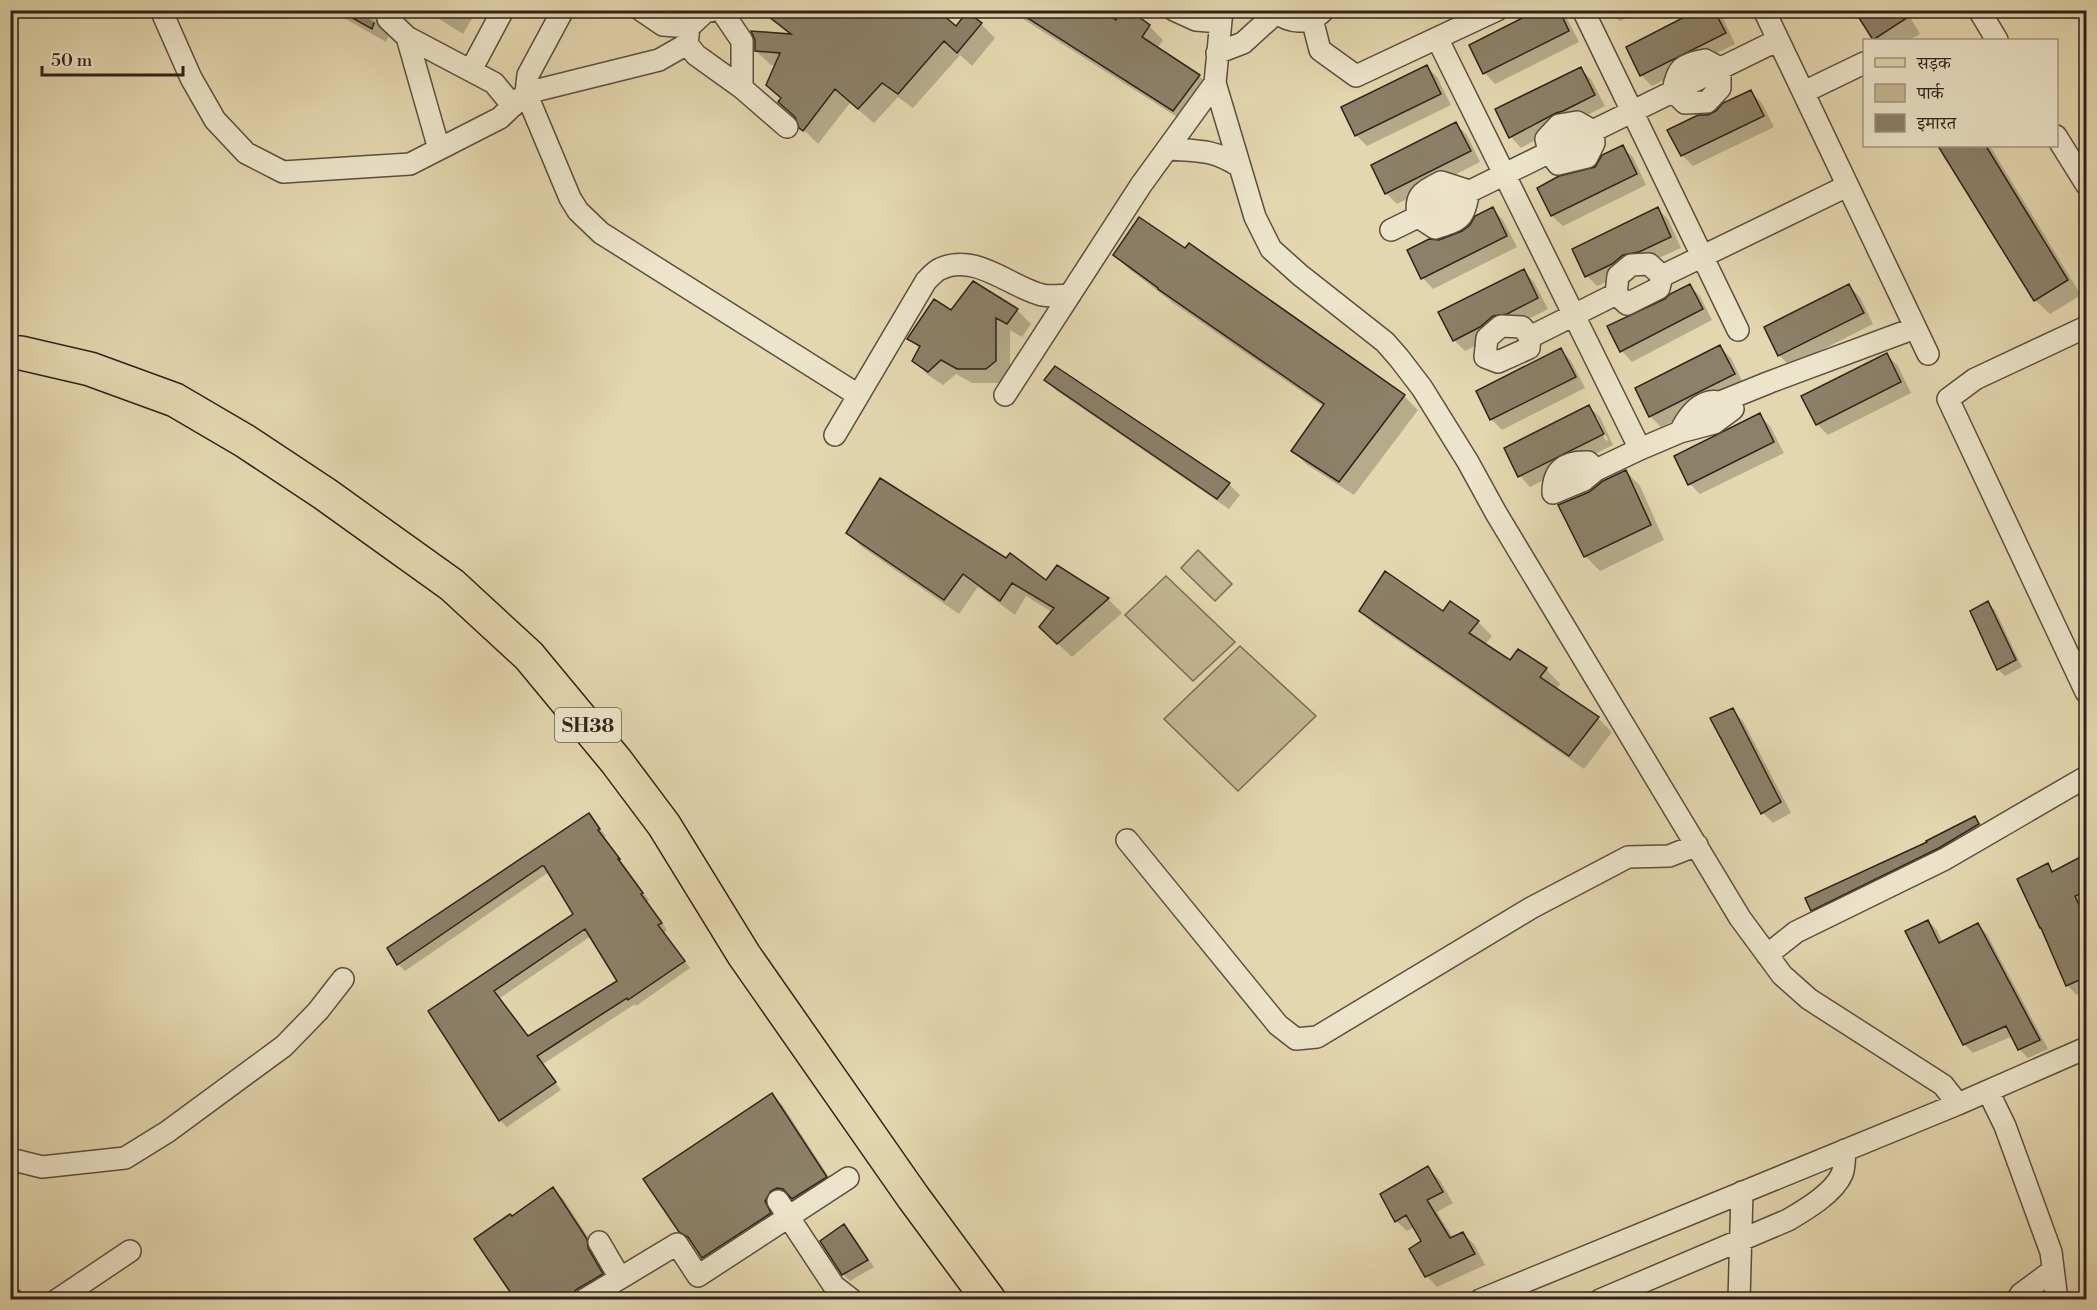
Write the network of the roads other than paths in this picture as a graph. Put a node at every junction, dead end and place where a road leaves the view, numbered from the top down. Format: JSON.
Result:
{"nodes":[{"id":1,"x":161,"y":10,"type":"edge"},
{"id":2,"x":503,"y":10,"type":"edge"},
{"id":3,"x":563,"y":10,"type":"edge"},
{"id":4,"x":640,"y":10,"type":"edge"},
{"id":5,"x":1174,"y":10,"type":"edge"},
{"id":6,"x":1497,"y":10,"type":"edge"},
{"id":7,"x":1583,"y":10,"type":"edge"},
{"id":8,"x":1764,"y":10,"type":"edge"},
{"id":9,"x":1979,"y":10,"type":"edge"},
{"id":10,"x":711,"y":11,"type":"edge"},
{"id":11,"x":1275,"y":12,"type":"edge"},
{"id":12,"x":1318,"y":15,"type":"edge"},
{"id":13,"x":1221,"y":16,"type":"edge"},
{"id":14,"x":388,"y":19,"type":"tunnel mouth"},
{"id":15,"x":688,"y":36,"type":"junction"},
{"id":16,"x":407,"y":37,"type":"junction"},
{"id":17,"x":1437,"y":38,"type":"junction"},
{"id":18,"x":1996,"y":39,"type":"edge"},
{"id":19,"x":1778,"y":40,"type":"junction"},
{"id":20,"x":1217,"y":53,"type":"junction"},
{"id":21,"x":1863,"y":63,"type":"edge"},
{"id":22,"x":471,"y":70,"type":"junction"},
{"id":23,"x":1215,"y":83,"type":"junction"},
{"id":24,"x":742,"y":88,"type":"junction"},
{"id":25,"x":1804,"y":92,"type":"junction"},
{"id":26,"x":520,"y":100,"type":"junction"},
{"id":27,"x":1632,"y":111,"type":"junction"},
{"id":28,"x":787,"y":127,"type":"dead end"},
{"id":29,"x":2058,"y":139,"type":"edge"},
{"id":30,"x":439,"y":149,"type":"junction"},
{"id":31,"x":1168,"y":149,"type":"junction"},
{"id":32,"x":1239,"y":166,"type":"junction"},
{"id":33,"x":1504,"y":174,"type":"junction"},
{"id":34,"x":2086,"y":184,"type":"edge"},
{"id":35,"x":1847,"y":186,"type":"junction"},
{"id":36,"x":1391,"y":230,"type":"dead end"},
{"id":37,"x":1702,"y":256,"type":"junction"},
{"id":38,"x":1662,"y":276,"type":"junction"},
{"id":39,"x":1616,"y":294,"type":"junction"},
{"id":40,"x":1070,"y":295,"type":"junction"},
{"id":41,"x":1574,"y":315,"type":"junction"},
{"id":42,"x":2086,"y":327,"type":"edge"},
{"id":43,"x":1915,"y":328,"type":"junction"},
{"id":44,"x":1738,"y":330,"type":"dead end"},
{"id":45,"x":1530,"y":337,"type":"dead end"},
{"id":46,"x":10,"y":352,"type":"edge"},
{"id":47,"x":1928,"y":354,"type":"dead end"},
{"id":48,"x":858,"y":395,"type":"junction"},
{"id":49,"x":1005,"y":395,"type":"dead end"},
{"id":50,"x":835,"y":435,"type":"dead end"},
{"id":51,"x":1640,"y":449,"type":"junction"},
{"id":52,"x":1596,"y":470,"type":"dead end"},
{"id":53,"x":2086,"y":693,"type":"edge"},
{"id":54,"x":2086,"y":777,"type":"edge"},
{"id":55,"x":1127,"y":840,"type":"dead end"},
{"id":56,"x":1697,"y":845,"type":"junction"},
{"id":57,"x":1767,"y":955,"type":"junction"},
{"id":58,"x":343,"y":979,"type":"dead end"},
{"id":59,"x":2086,"y":1048,"type":"edge"},
{"id":60,"x":1988,"y":1091,"type":"junction"},
{"id":61,"x":1958,"y":1104,"type":"junction"},
{"id":62,"x":1845,"y":1150,"type":"junction"},
{"id":63,"x":10,"y":1159,"type":"edge"},
{"id":64,"x":848,"y":1178,"type":"dead end"},
{"id":65,"x":1742,"y":1192,"type":"junction"},
{"id":66,"x":784,"y":1209,"type":"junction"},
{"id":67,"x":1740,"y":1240,"type":"junction"},
{"id":68,"x":599,"y":1242,"type":"dead end"},
{"id":69,"x":130,"y":1251,"type":"dead end"},
{"id":70,"x":2052,"y":1271,"type":"junction"},
{"id":71,"x":620,"y":1278,"type":"junction"},
{"id":72,"x":57,"y":1299,"type":"edge"},
{"id":73,"x":584,"y":1299,"type":"edge"},
{"id":74,"x":852,"y":1299,"type":"edge"},
{"id":75,"x":989,"y":1299,"type":"edge"},
{"id":76,"x":1480,"y":1299,"type":"edge"},
{"id":77,"x":1600,"y":1299,"type":"edge"},
{"id":78,"x":1738,"y":1299,"type":"edge"},
{"id":79,"x":2017,"y":1299,"type":"edge"},
{"id":80,"x":2057,"y":1299,"type":"edge"}],
"edges":[{"from":1,"to":30,"type":"street"},
{"from":2,"to":22,"type":"street"},
{"from":3,"to":26,"type":"street"},
{"from":4,"to":15,"type":"street"},
{"from":5,"to":13,"type":"street"},
{"from":6,"to":17,"type":"street"},
{"from":7,"to":27,"type":"street"},
{"from":8,"to":19,"type":"street"},
{"from":9,"to":18,"type":"street"},
{"from":10,"to":15,"type":"street"},
{"from":10,"to":24,"type":"street"},
{"from":11,"to":12,"type":"street"},
{"from":11,"to":20,"type":"street"},
{"from":12,"to":17,"type":"street"},
{"from":13,"to":20,"type":"street"},
{"from":14,"to":16,"type":"street"},
{"from":15,"to":24,"type":"street"},
{"from":15,"to":26,"type":"street"},
{"from":16,"to":22,"type":"street"},
{"from":16,"to":30,"type":"street"},
{"from":17,"to":33,"type":"street"},
{"from":19,"to":25,"type":"street"},
{"from":19,"to":27,"type":"street"},
{"from":20,"to":23,"type":"street"},
{"from":21,"to":25,"type":"street"},
{"from":22,"to":26,"type":"street"},
{"from":23,"to":31,"type":"street"},
{"from":23,"to":32,"type":"street"},
{"from":24,"to":28,"type":"street"},
{"from":25,"to":35,"type":"street"},
{"from":26,"to":30,"type":"street"},
{"from":26,"to":48,"type":"street"},
{"from":27,"to":33,"type":"street"},
{"from":27,"to":37,"type":"street"},
{"from":29,"to":34,"type":"street"},
{"from":31,"to":32,"type":"street"},
{"from":31,"to":40,"type":"street"},
{"from":32,"to":56,"type":"street"},
{"from":33,"to":36,"type":"street"},
{"from":33,"to":41,"type":"street"},
{"from":35,"to":37,"type":"street"},
{"from":35,"to":43,"type":"street"},
{"from":37,"to":38,"type":"street"},
{"from":37,"to":44,"type":"street"},
{"from":38,"to":39,"type":"street"},
{"from":38,"to":39,"type":"street"},
{"from":39,"to":41,"type":"street"},
{"from":40,"to":48,"type":"street"},
{"from":40,"to":49,"type":"street"},
{"from":41,"to":45,"type":"street"},
{"from":41,"to":51,"type":"street"},
{"from":42,"to":53,"type":"street"},
{"from":43,"to":47,"type":"street"},
{"from":43,"to":51,"type":"street"},
{"from":46,"to":75,"type":"main road","number":"SH38"},
{"from":48,"to":50,"type":"street"},
{"from":51,"to":52,"type":"street"},
{"from":54,"to":57,"type":"street"},
{"from":55,"to":56,"type":"street"},
{"from":56,"to":57,"type":"street"},
{"from":57,"to":61,"type":"street"},
{"from":58,"to":63,"type":"street"},
{"from":59,"to":60,"type":"street"},
{"from":60,"to":61,"type":"street"},
{"from":60,"to":70,"type":"street"},
{"from":61,"to":62,"type":"street"},
{"from":62,"to":65,"type":"street"},
{"from":62,"to":67,"type":"street"},
{"from":64,"to":66,"type":"street"},
{"from":65,"to":67,"type":"street"},
{"from":65,"to":76,"type":"street"},
{"from":66,"to":71,"type":"street"},
{"from":66,"to":74,"type":"street"},
{"from":67,"to":77,"type":"street"},
{"from":67,"to":78,"type":"street"},
{"from":68,"to":71,"type":"street"},
{"from":69,"to":72,"type":"street"},
{"from":70,"to":79,"type":"street"},
{"from":70,"to":80,"type":"street"},
{"from":71,"to":73,"type":"street"}]}
